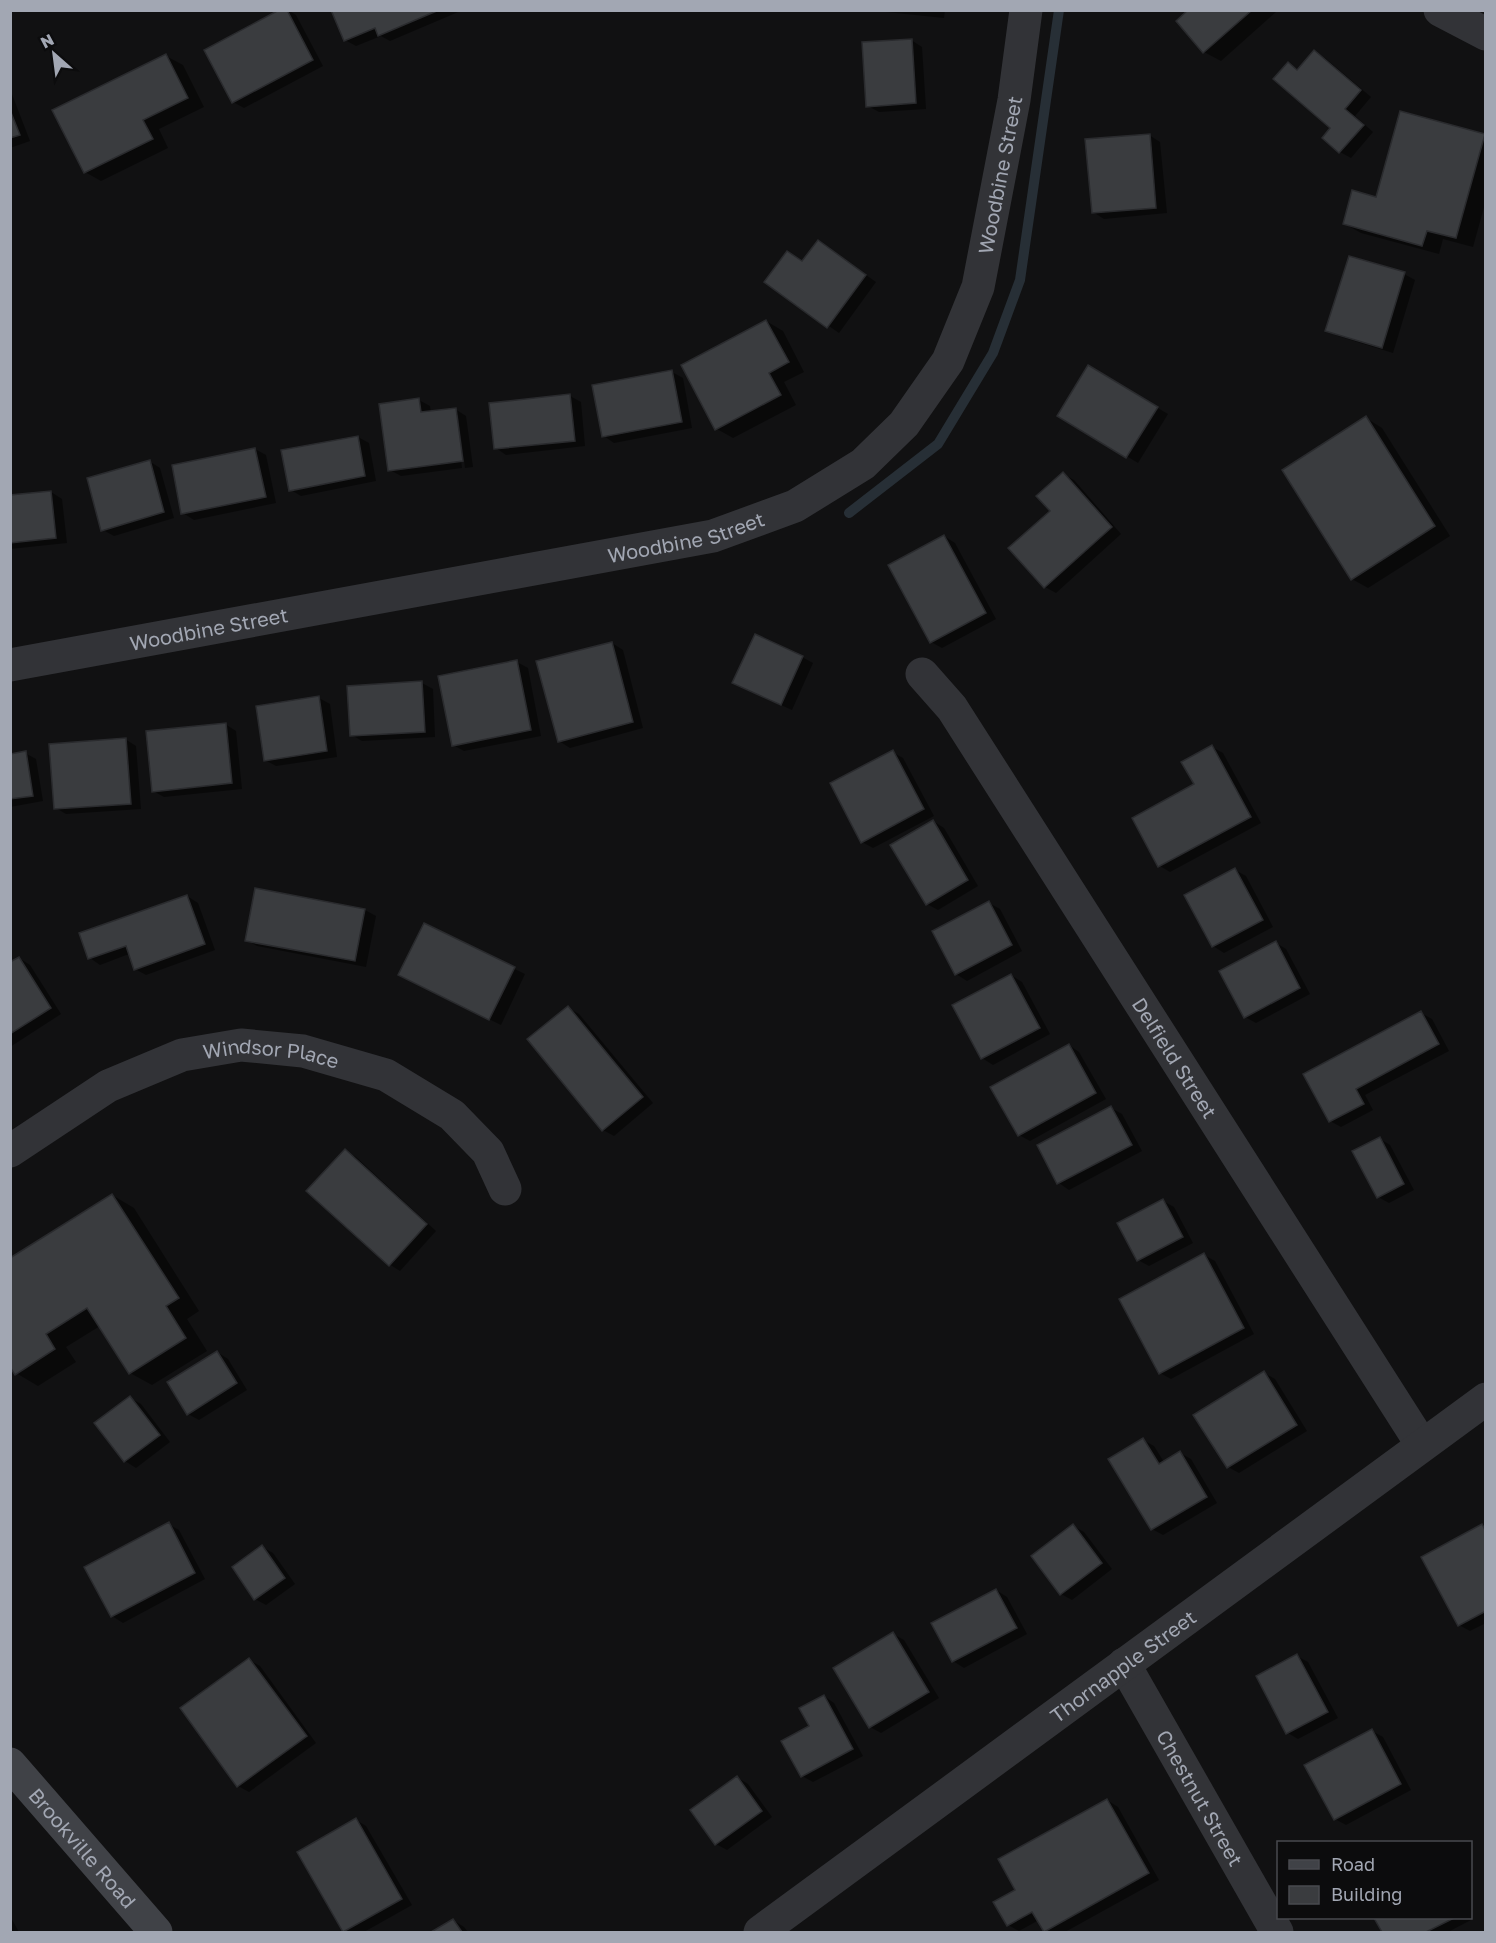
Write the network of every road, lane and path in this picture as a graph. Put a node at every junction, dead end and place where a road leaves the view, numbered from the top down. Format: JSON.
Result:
{"nodes":[{"id":1,"x":1026,"y":10,"type":"edge"},
{"id":2,"x":1440,"y":10,"type":"edge"},
{"id":3,"x":1485,"y":34,"type":"edge"},
{"id":4,"x":10,"y":665,"type":"edge"},
{"id":5,"x":922,"y":674,"type":"dead end"},
{"id":6,"x":10,"y":1152,"type":"edge"},
{"id":7,"x":505,"y":1189,"type":"dead end"},
{"id":8,"x":1485,"y":1399,"type":"edge"},
{"id":9,"x":1422,"y":1445,"type":"junction"},
{"id":10,"x":1124,"y":1664,"type":"junction"},
{"id":11,"x":10,"y":1764,"type":"edge"},
{"id":12,"x":156,"y":1932,"type":"edge"},
{"id":13,"x":760,"y":1932,"type":"edge"},
{"id":14,"x":1277,"y":1932,"type":"edge"}],
"edges":[{"from":1,"to":4,"type":"street","name":"Woodbine Street"},
{"from":2,"to":3,"type":"street"},
{"from":5,"to":9,"type":"street","name":"Delfield Street"},
{"from":6,"to":7,"type":"street","name":"Windsor Place"},
{"from":8,"to":9,"type":"street","name":"Thornapple Street"},
{"from":9,"to":10,"type":"street","name":"Thornapple Street"},
{"from":10,"to":13,"type":"street","name":"Thornapple Street"},
{"from":10,"to":14,"type":"street","name":"Chestnut Street"},
{"from":11,"to":12,"type":"main road","name":"Brookville Road"}]}
